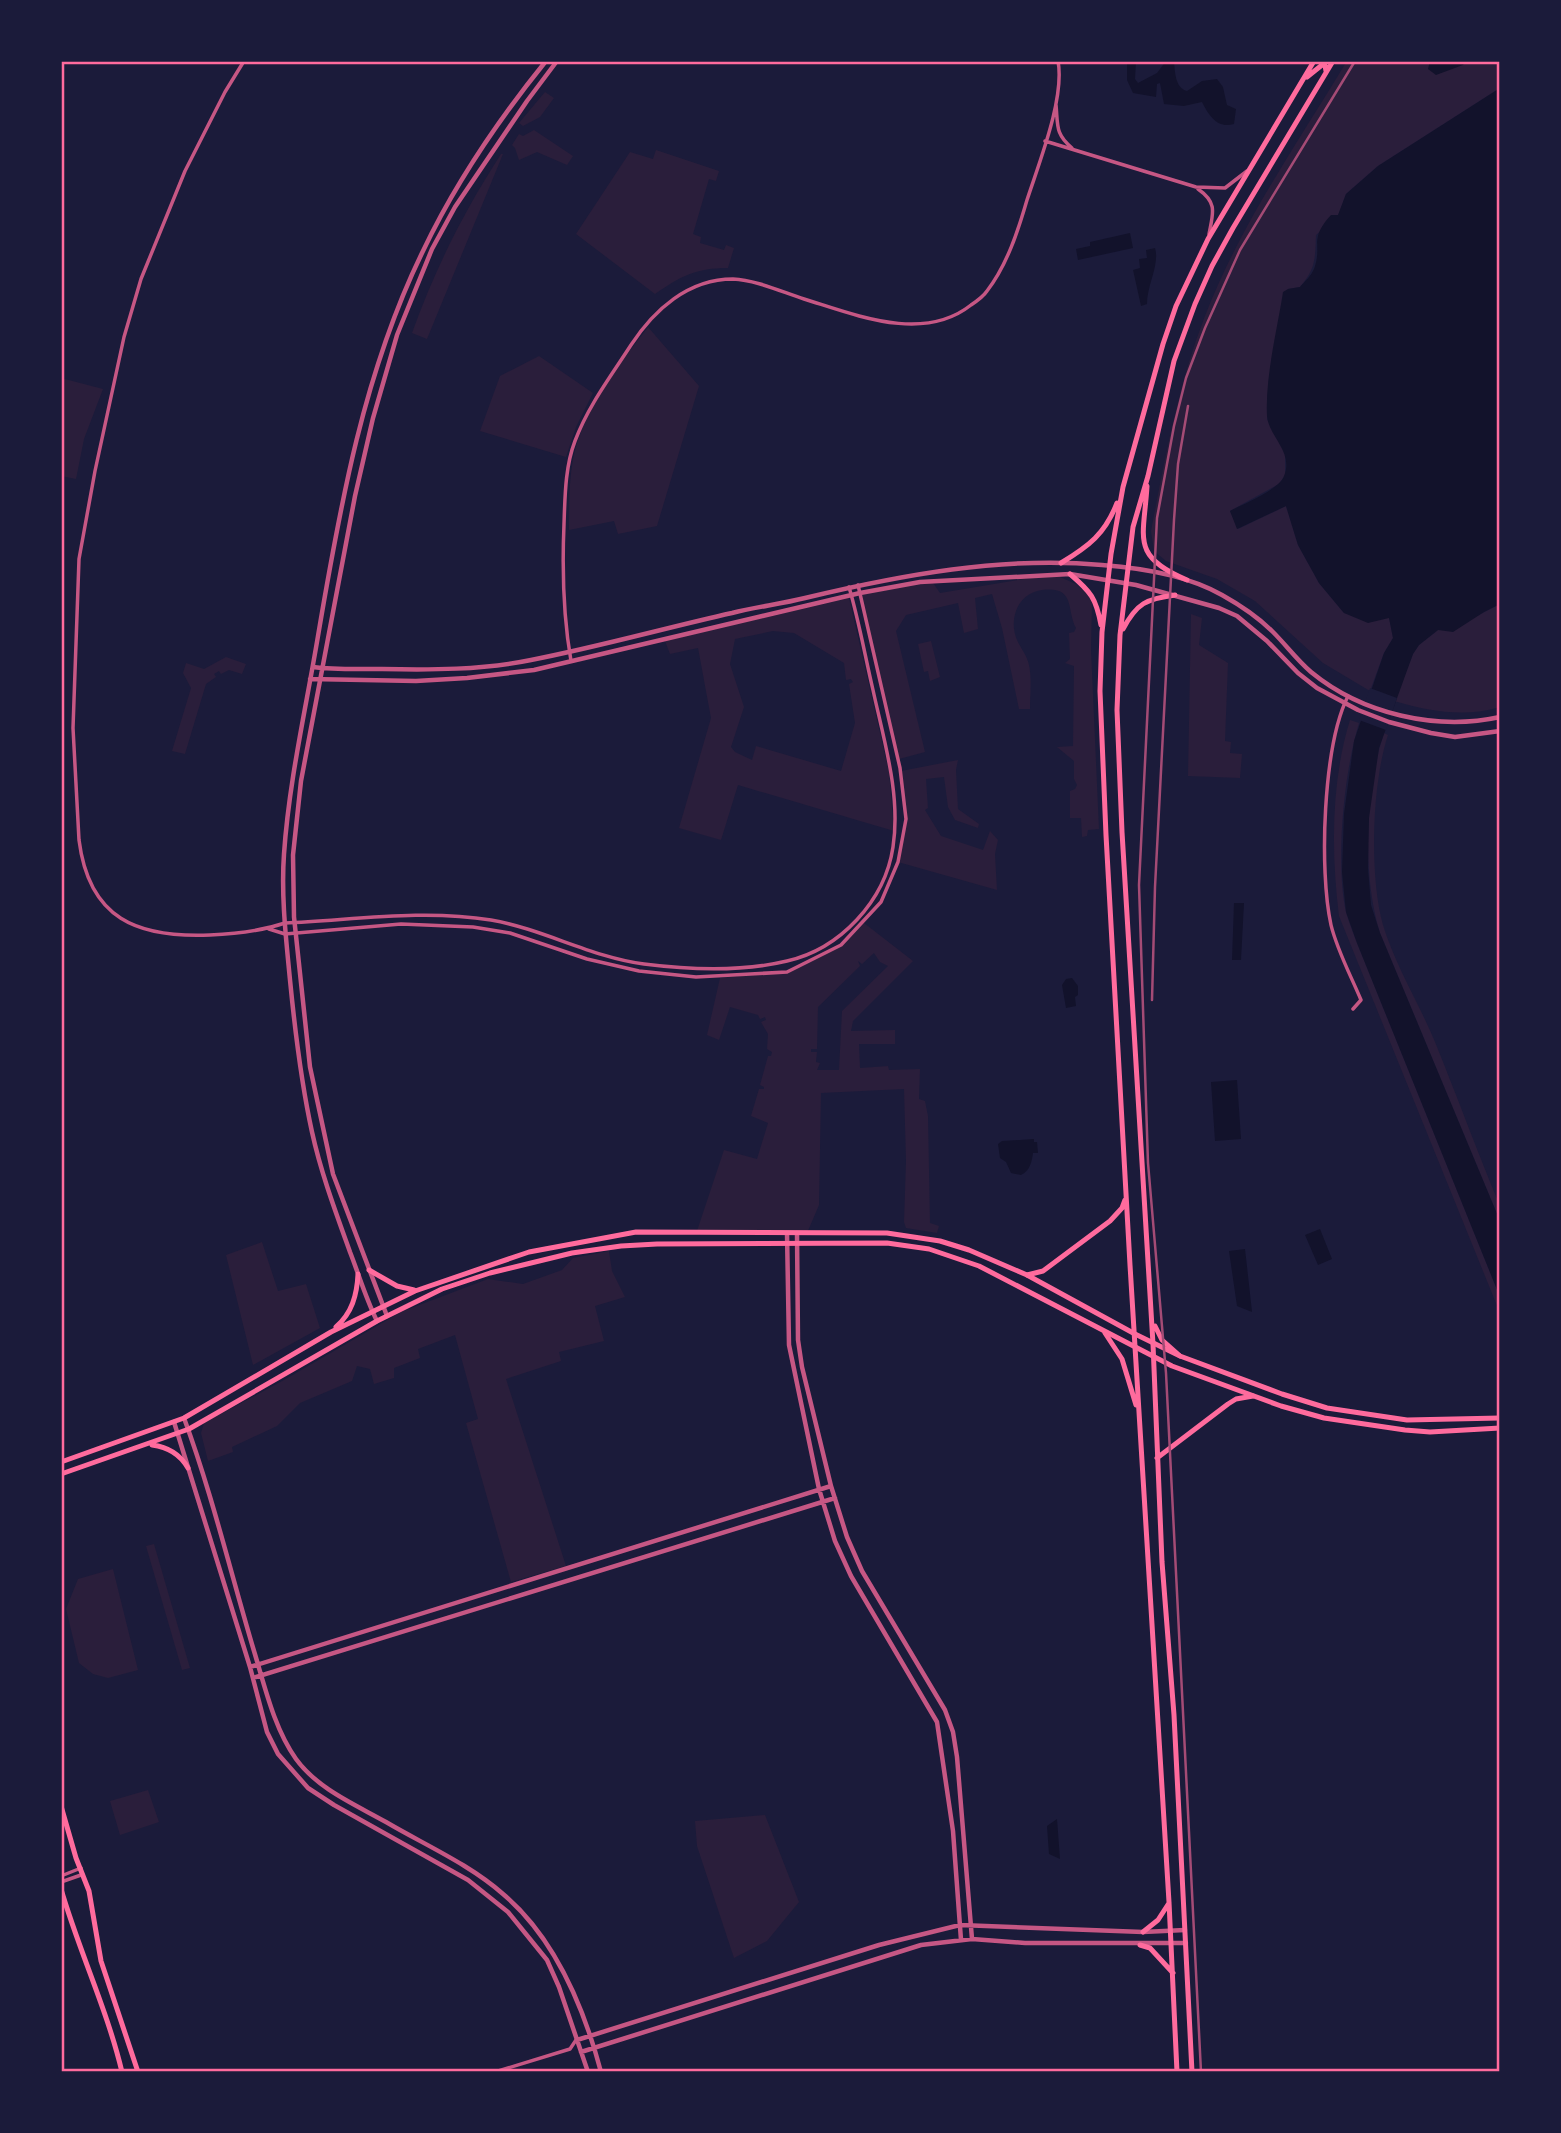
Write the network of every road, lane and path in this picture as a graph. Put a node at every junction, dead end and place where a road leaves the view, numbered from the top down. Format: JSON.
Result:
{"nodes":[{"id":1,"x":244,"y":61,"type":"edge"},
{"id":2,"x":546,"y":61,"type":"edge"},
{"id":3,"x":557,"y":61,"type":"edge"},
{"id":4,"x":1058,"y":61,"type":"edge"},
{"id":5,"x":1314,"y":61,"type":"edge"},
{"id":6,"x":1333,"y":61,"type":"edge"},
{"id":7,"x":1326,"y":73,"type":"junction"},
{"id":8,"x":1304,"y":79,"type":"junction"},
{"id":9,"x":1056,"y":103,"type":"junction"},
{"id":10,"x":1045,"y":141,"type":"junction"},
{"id":11,"x":1075,"y":151,"type":"junction"},
{"id":12,"x":1247,"y":171,"type":"junction"},
{"id":13,"x":1196,"y":187,"type":"junction"},
{"id":14,"x":1208,"y":239,"type":"junction"},
{"id":15,"x":1148,"y":476,"type":"junction"},
{"id":16,"x":1123,"y":487,"type":"junction"},
{"id":17,"x":1061,"y":563,"type":"junction"},
{"id":18,"x":1110,"y":566,"type":"junction"},
{"id":19,"x":1127,"y":568,"type":"junction"},
{"id":20,"x":1070,"y":574,"type":"junction"},
{"id":21,"x":1108,"y":580,"type":"junction"},
{"id":22,"x":1186,"y":580,"type":"junction"},
{"id":23,"x":1126,"y":583,"type":"junction"},
{"id":24,"x":858,"y":585,"type":"junction"},
{"id":25,"x":849,"y":587,"type":"junction"},
{"id":26,"x":860,"y":593,"type":"junction"},
{"id":27,"x":851,"y":595,"type":"junction"},
{"id":28,"x":1175,"y":595,"type":"junction"},
{"id":29,"x":1102,"y":632,"type":"junction"},
{"id":30,"x":1120,"y":635,"type":"junction"},
{"id":31,"x":569,"y":651,"type":"junction"},
{"id":32,"x":571,"y":661,"type":"junction"},
{"id":33,"x":313,"y":667,"type":"junction"},
{"id":34,"x":323,"y":668,"type":"junction"},
{"id":35,"x":310,"y":679,"type":"junction"},
{"id":36,"x":321,"y":681,"type":"junction"},
{"id":37,"x":1348,"y":696,"type":"junction"},
{"id":38,"x":1345,"y":704,"type":"junction"},
{"id":39,"x":1500,"y":718,"type":"edge"},
{"id":40,"x":1500,"y":731,"type":"edge"},
{"id":41,"x":285,"y":923,"type":"junction"},
{"id":42,"x":294,"y":923,"type":"junction"},
{"id":43,"x":268,"y":929,"type":"junction"},
{"id":44,"x":295,"y":933,"type":"junction"},
{"id":45,"x":285,"y":934,"type":"junction"},
{"id":46,"x":1353,"y":1009,"type":"dead end"},
{"id":47,"x":1126,"y":1198,"type":"junction"},
{"id":48,"x":787,"y":1233,"type":"junction"},
{"id":49,"x":797,"y":1233,"type":"junction"},
{"id":50,"x":895,"y":1234,"type":"junction"},
{"id":51,"x":788,"y":1244,"type":"junction"},
{"id":52,"x":797,"y":1244,"type":"junction"},
{"id":53,"x":895,"y":1244,"type":"junction"},
{"id":54,"x":369,"y":1270,"type":"junction"},
{"id":55,"x":358,"y":1274,"type":"junction"},
{"id":56,"x":1027,"y":1275,"type":"junction"},
{"id":57,"x":415,"y":1291,"type":"junction"},
{"id":58,"x":383,"y":1306,"type":"junction"},
{"id":59,"x":372,"y":1311,"type":"junction"},
{"id":60,"x":387,"y":1315,"type":"junction"},
{"id":61,"x":1152,"y":1317,"type":"junction"},
{"id":62,"x":377,"y":1321,"type":"junction"},
{"id":63,"x":331,"y":1332,"type":"junction"},
{"id":64,"x":1105,"y":1333,"type":"junction"},
{"id":65,"x":1135,"y":1334,"type":"junction"},
{"id":66,"x":1153,"y":1344,"type":"junction"},
{"id":67,"x":1136,"y":1349,"type":"junction"},
{"id":68,"x":1180,"y":1356,"type":"junction"},
{"id":69,"x":1154,"y":1358,"type":"junction"},
{"id":70,"x":1252,"y":1396,"type":"junction"},
{"id":71,"x":1139,"y":1411,"type":"junction"},
{"id":72,"x":184,"y":1418,"type":"junction"},
{"id":73,"x":1500,"y":1418,"type":"edge"},
{"id":74,"x":174,"y":1422,"type":"junction"},
{"id":75,"x":1500,"y":1428,"type":"edge"},
{"id":76,"x":188,"y":1429,"type":"junction"},
{"id":77,"x":179,"y":1433,"type":"junction"},
{"id":78,"x":149,"y":1444,"type":"junction"},
{"id":79,"x":1157,"y":1458,"type":"junction"},
{"id":80,"x":61,"y":1462,"type":"edge"},
{"id":81,"x":188,"y":1468,"type":"junction"},
{"id":82,"x":61,"y":1474,"type":"edge"},
{"id":83,"x":831,"y":1486,"type":"junction"},
{"id":84,"x":819,"y":1489,"type":"junction"},
{"id":85,"x":835,"y":1498,"type":"junction"},
{"id":86,"x":822,"y":1502,"type":"junction"},
{"id":87,"x":775,"y":1503,"type":"junction"},
{"id":88,"x":779,"y":1516,"type":"junction"},
{"id":89,"x":583,"y":1564,"type":"junction"},
{"id":90,"x":586,"y":1576,"type":"junction"},
{"id":91,"x":886,"y":1609,"type":"junction"},
{"id":92,"x":876,"y":1617,"type":"junction"},
{"id":93,"x":910,"y":1649,"type":"junction"},
{"id":94,"x":900,"y":1657,"type":"junction"},
{"id":95,"x":258,"y":1665,"type":"junction"},
{"id":96,"x":250,"y":1667,"type":"junction"},
{"id":97,"x":261,"y":1675,"type":"junction"},
{"id":98,"x":253,"y":1678,"type":"junction"},
{"id":99,"x":61,"y":1805,"type":"edge"},
{"id":100,"x":82,"y":1871,"type":"junction"},
{"id":101,"x":968,"y":1875,"type":"junction"},
{"id":102,"x":61,"y":1876,"type":"edge"},
{"id":103,"x":957,"y":1877,"type":"junction"},
{"id":104,"x":61,"y":1882,"type":"edge"},
{"id":105,"x":61,"y":1889,"type":"edge"},
{"id":106,"x":1169,"y":1902,"type":"junction"},
{"id":107,"x":61,"y":1905,"type":"edge"},
{"id":108,"x":67,"y":1911,"type":"junction"},
{"id":109,"x":960,"y":1925,"type":"junction"},
{"id":110,"x":972,"y":1926,"type":"junction"},
{"id":111,"x":1185,"y":1930,"type":"junction"},
{"id":112,"x":1171,"y":1931,"type":"junction"},
{"id":113,"x":1143,"y":1932,"type":"junction"},
{"id":114,"x":972,"y":1939,"type":"junction"},
{"id":115,"x":961,"y":1940,"type":"junction"},
{"id":116,"x":1171,"y":1943,"type":"junction"},
{"id":117,"x":1186,"y":1943,"type":"junction"},
{"id":118,"x":1140,"y":1944,"type":"junction"},
{"id":119,"x":1172,"y":1973,"type":"junction"},
{"id":120,"x":590,"y":2035,"type":"junction"},
{"id":121,"x":577,"y":2040,"type":"junction"},
{"id":122,"x":595,"y":2047,"type":"junction"},
{"id":123,"x":570,"y":2049,"type":"junction"},
{"id":124,"x":581,"y":2052,"type":"junction"},
{"id":125,"x":122,"y":2072,"type":"edge"},
{"id":126,"x":138,"y":2072,"type":"edge"},
{"id":127,"x":495,"y":2072,"type":"edge"},
{"id":128,"x":588,"y":2072,"type":"edge"},
{"id":129,"x":601,"y":2072,"type":"edge"},
{"id":130,"x":1177,"y":2072,"type":"edge"},
{"id":131,"x":1192,"y":2072,"type":"edge"}],
"edges":[{"from":1,"to":43,"type":"street"},
{"from":2,"to":33,"type":"street"},
{"from":3,"to":34,"type":"street"},
{"from":4,"to":9,"type":"street"},
{"from":5,"to":8,"type":"main road"},
{"from":6,"to":7,"type":"main road"},
{"from":7,"to":8,"type":"main road"},
{"from":7,"to":15,"type":"main road"},
{"from":8,"to":12,"type":"main road"},
{"from":9,"to":10,"type":"street"},
{"from":9,"to":11,"type":"street"},
{"from":10,"to":11,"type":"street"},
{"from":10,"to":31,"type":"street"},
{"from":11,"to":13,"type":"street"},
{"from":12,"to":13,"type":"street"},
{"from":12,"to":14,"type":"main road"},
{"from":13,"to":14,"type":"street"},
{"from":14,"to":16,"type":"main road"},
{"from":15,"to":19,"type":"main road"},
{"from":15,"to":22,"type":"main road"},
{"from":16,"to":17,"type":"main road"},
{"from":16,"to":18,"type":"main road"},
{"from":17,"to":18,"type":"street"},
{"from":17,"to":24,"type":"street"},
{"from":18,"to":19,"type":"street"},
{"from":18,"to":21,"type":"main road"},
{"from":19,"to":22,"type":"street"},
{"from":19,"to":23,"type":"main road"},
{"from":20,"to":21,"type":"street"},
{"from":20,"to":26,"type":"street"},
{"from":20,"to":29,"type":"main road"},
{"from":21,"to":23,"type":"street"},
{"from":21,"to":29,"type":"main road"},
{"from":22,"to":37,"type":"street"},
{"from":23,"to":28,"type":"street"},
{"from":23,"to":30,"type":"main road"},
{"from":24,"to":25,"type":"street"},
{"from":24,"to":26,"type":"street"},
{"from":25,"to":27,"type":"street"},
{"from":25,"to":31,"type":"street"},
{"from":26,"to":27,"type":"street"},
{"from":26,"to":44,"type":"street"},
{"from":27,"to":32,"type":"street"},
{"from":27,"to":42,"type":"street"},
{"from":28,"to":30,"type":"main road"},
{"from":28,"to":38,"type":"street"},
{"from":29,"to":47,"type":"main road"},
{"from":30,"to":61,"type":"main road"},
{"from":31,"to":32,"type":"street"},
{"from":31,"to":34,"type":"street"},
{"from":32,"to":36,"type":"street"},
{"from":33,"to":34,"type":"street"},
{"from":33,"to":35,"type":"street"},
{"from":34,"to":36,"type":"street"},
{"from":35,"to":36,"type":"street"},
{"from":35,"to":41,"type":"street"},
{"from":36,"to":42,"type":"street"},
{"from":37,"to":38,"type":"street"},
{"from":37,"to":39,"type":"street"},
{"from":38,"to":40,"type":"street"},
{"from":38,"to":46,"type":"street"},
{"from":41,"to":42,"type":"street"},
{"from":41,"to":43,"type":"street"},
{"from":41,"to":45,"type":"street"},
{"from":42,"to":44,"type":"street"},
{"from":43,"to":45,"type":"street"},
{"from":44,"to":45,"type":"street"},
{"from":44,"to":54,"type":"street"},
{"from":45,"to":55,"type":"street"},
{"from":47,"to":56,"type":"main road"},
{"from":47,"to":65,"type":"main road"},
{"from":48,"to":49,"type":"main road"},
{"from":48,"to":51,"type":"street"},
{"from":48,"to":57,"type":"main road"},
{"from":49,"to":50,"type":"main road"},
{"from":49,"to":52,"type":"street"},
{"from":50,"to":53,"type":"main road"},
{"from":50,"to":56,"type":"main road"},
{"from":51,"to":52,"type":"main road"},
{"from":51,"to":60,"type":"main road"},
{"from":51,"to":84,"type":"street"},
{"from":52,"to":53,"type":"main road"},
{"from":52,"to":83,"type":"street"},
{"from":53,"to":64,"type":"main road"},
{"from":54,"to":57,"type":"main road"},
{"from":54,"to":58,"type":"street"},
{"from":55,"to":59,"type":"street"},
{"from":55,"to":63,"type":"main road"},
{"from":56,"to":65,"type":"main road"},
{"from":57,"to":58,"type":"main road"},
{"from":58,"to":59,"type":"main road"},
{"from":58,"to":60,"type":"street"},
{"from":59,"to":62,"type":"street"},
{"from":59,"to":63,"type":"main road"},
{"from":60,"to":62,"type":"main road"},
{"from":61,"to":66,"type":"main road"},
{"from":61,"to":68,"type":"main road"},
{"from":62,"to":76,"type":"main road"},
{"from":63,"to":72,"type":"main road"},
{"from":64,"to":67,"type":"main road"},
{"from":64,"to":71,"type":"main road"},
{"from":65,"to":66,"type":"main road"},
{"from":65,"to":67,"type":"main road"},
{"from":66,"to":68,"type":"main road"},
{"from":66,"to":69,"type":"main road"},
{"from":67,"to":69,"type":"main road"},
{"from":67,"to":71,"type":"main road"},
{"from":68,"to":73,"type":"main road"},
{"from":69,"to":70,"type":"main road"},
{"from":69,"to":79,"type":"main road"},
{"from":70,"to":75,"type":"main road"},
{"from":70,"to":79,"type":"main road"},
{"from":71,"to":106,"type":"main road"},
{"from":72,"to":74,"type":"main road"},
{"from":72,"to":76,"type":"street"},
{"from":74,"to":77,"type":"street"},
{"from":74,"to":80,"type":"main road"},
{"from":76,"to":77,"type":"main road"},
{"from":76,"to":95,"type":"street"},
{"from":77,"to":78,"type":"main road"},
{"from":77,"to":81,"type":"street"},
{"from":78,"to":81,"type":"main road"},
{"from":78,"to":82,"type":"main road"},
{"from":79,"to":111,"type":"main road"},
{"from":81,"to":96,"type":"street"},
{"from":83,"to":84,"type":"street"},
{"from":83,"to":85,"type":"street"},
{"from":84,"to":86,"type":"street"},
{"from":84,"to":87,"type":"street"},
{"from":85,"to":86,"type":"street"},
{"from":85,"to":91,"type":"street"},
{"from":86,"to":88,"type":"street"},
{"from":86,"to":92,"type":"street"},
{"from":87,"to":88,"type":"street"},
{"from":87,"to":89,"type":"street"},
{"from":88,"to":90,"type":"street"},
{"from":89,"to":90,"type":"street"},
{"from":89,"to":95,"type":"street"},
{"from":90,"to":97,"type":"street"},
{"from":91,"to":92,"type":"street"},
{"from":91,"to":93,"type":"street"},
{"from":92,"to":94,"type":"street"},
{"from":93,"to":94,"type":"street"},
{"from":93,"to":101,"type":"street"},
{"from":94,"to":103,"type":"street"},
{"from":95,"to":96,"type":"street"},
{"from":95,"to":97,"type":"street"},
{"from":96,"to":98,"type":"street"},
{"from":97,"to":98,"type":"street"},
{"from":97,"to":120,"type":"street"},
{"from":98,"to":121,"type":"street"},
{"from":99,"to":100,"type":"main road"},
{"from":100,"to":102,"type":"street"},
{"from":100,"to":104,"type":"street"},
{"from":100,"to":126,"type":"main road"},
{"from":101,"to":103,"type":"street"},
{"from":101,"to":110,"type":"street"},
{"from":103,"to":109,"type":"street"},
{"from":105,"to":108,"type":"main road"},
{"from":106,"to":112,"type":"main road"},
{"from":106,"to":113,"type":"main road"},
{"from":107,"to":108,"type":"main road"},
{"from":108,"to":125,"type":"main road"},
{"from":109,"to":110,"type":"street"},
{"from":109,"to":115,"type":"street"},
{"from":109,"to":120,"type":"street"},
{"from":110,"to":113,"type":"street"},
{"from":110,"to":114,"type":"street"},
{"from":111,"to":112,"type":"street"},
{"from":111,"to":117,"type":"main road"},
{"from":112,"to":113,"type":"street"},
{"from":112,"to":116,"type":"main road"},
{"from":114,"to":115,"type":"street"},
{"from":114,"to":118,"type":"street"},
{"from":115,"to":122,"type":"street"},
{"from":116,"to":117,"type":"street"},
{"from":116,"to":118,"type":"street"},
{"from":116,"to":119,"type":"main road"},
{"from":117,"to":131,"type":"main road"},
{"from":118,"to":119,"type":"main road"},
{"from":119,"to":130,"type":"main road"},
{"from":120,"to":121,"type":"street"},
{"from":120,"to":122,"type":"street"},
{"from":121,"to":123,"type":"street"},
{"from":121,"to":124,"type":"street"},
{"from":122,"to":124,"type":"street"},
{"from":122,"to":129,"type":"street"},
{"from":123,"to":124,"type":"street"},
{"from":123,"to":127,"type":"street"},
{"from":124,"to":128,"type":"street"}]}
